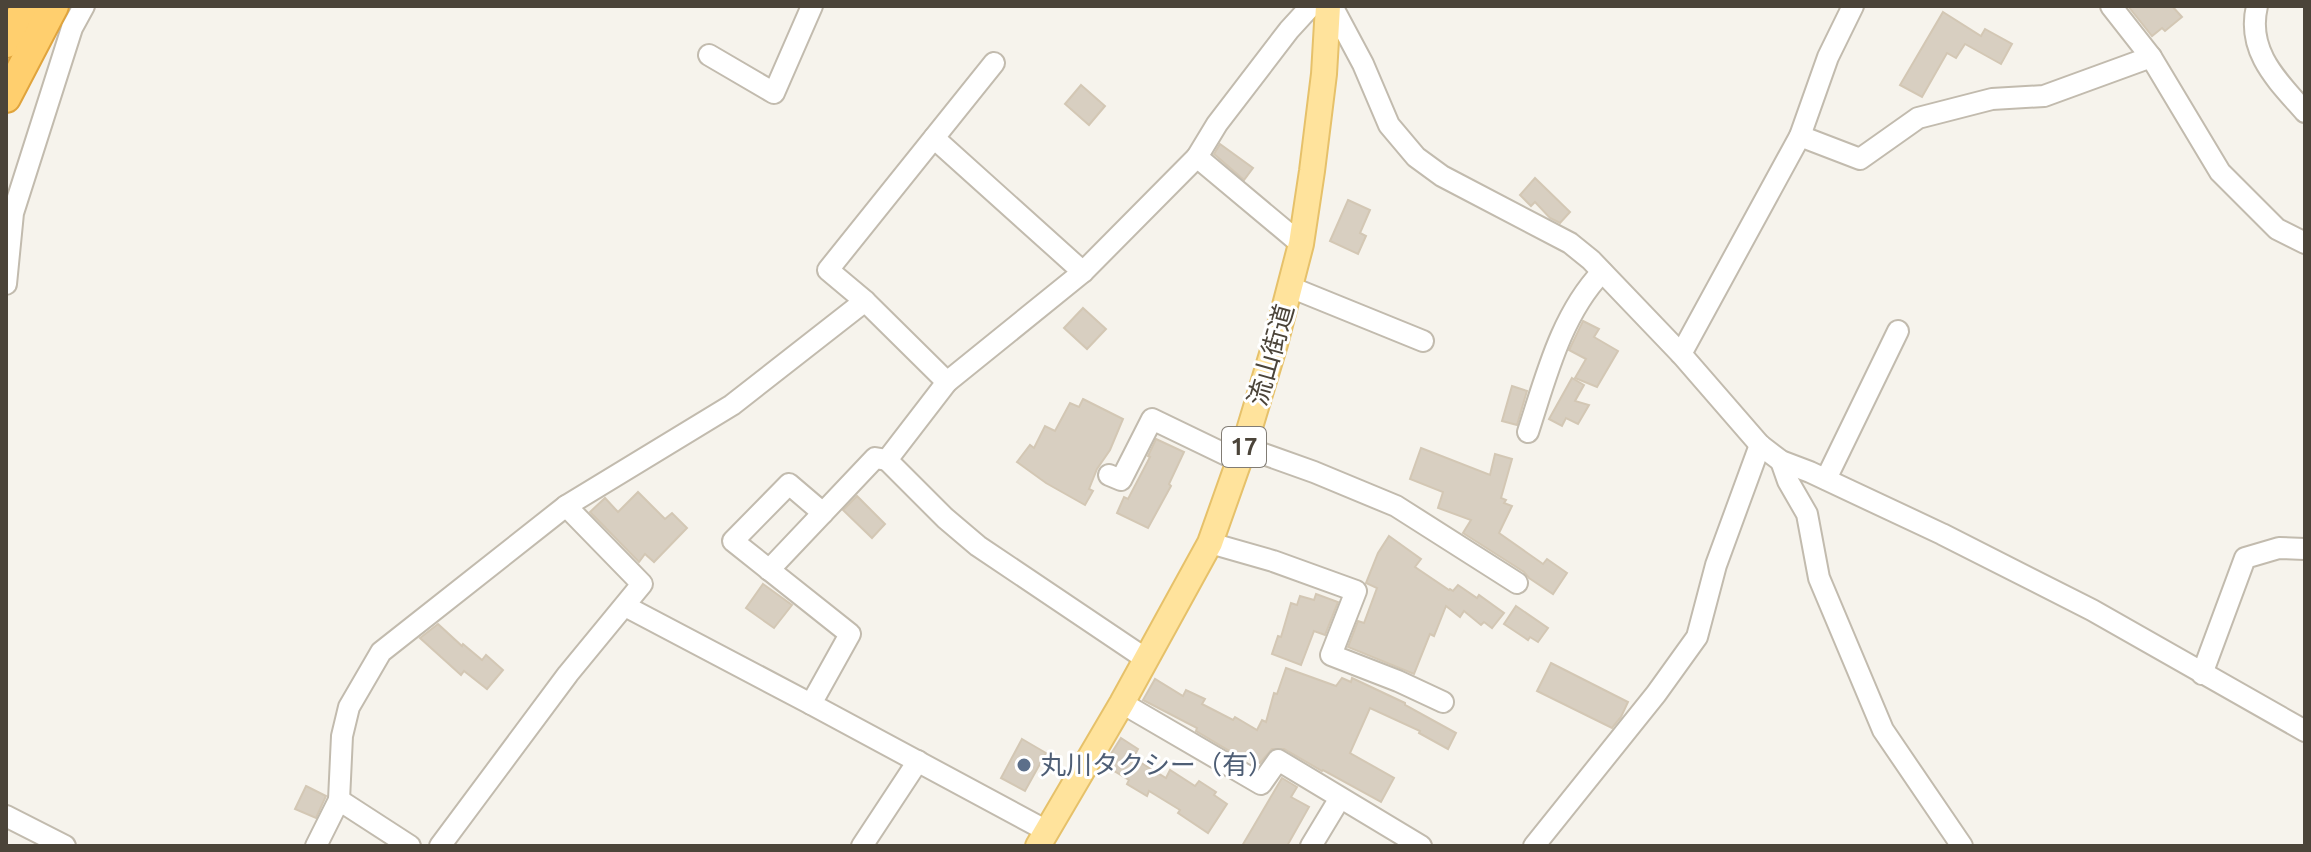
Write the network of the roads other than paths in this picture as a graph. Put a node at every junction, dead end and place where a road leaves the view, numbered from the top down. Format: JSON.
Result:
{"nodes":[{"id":1,"x":26,"y":6,"type":"edge"},
{"id":2,"x":54,"y":6,"type":"edge"},
{"id":3,"x":84,"y":6,"type":"edge"},
{"id":4,"x":812,"y":6,"type":"edge"},
{"id":5,"x":1311,"y":6,"type":"edge"},
{"id":6,"x":1330,"y":6,"type":"edge"},
{"id":7,"x":1853,"y":6,"type":"edge"},
{"id":8,"x":2111,"y":6,"type":"edge"},
{"id":9,"x":2257,"y":6,"type":"edge"},
{"id":10,"x":6,"y":43,"type":"edge"},
{"id":11,"x":709,"y":55,"type":"dead end"},
{"id":12,"x":2151,"y":57,"type":"junction"},
{"id":13,"x":994,"y":63,"type":"dead end"},
{"id":14,"x":6,"y":98,"type":"edge"},
{"id":15,"x":2305,"y":112,"type":"edge"},
{"id":16,"x":1800,"y":136,"type":"junction"},
{"id":17,"x":934,"y":138,"type":"junction"},
{"id":18,"x":1197,"y":157,"type":"junction"},
{"id":19,"x":2305,"y":243,"type":"edge"},
{"id":20,"x":1301,"y":244,"type":"junction"},
{"id":21,"x":1083,"y":272,"type":"junction"},
{"id":22,"x":1602,"y":272,"type":"junction"},
{"id":23,"x":6,"y":284,"type":"edge"},
{"id":24,"x":1290,"y":287,"type":"junction"},
{"id":25,"x":865,"y":301,"type":"junction"},
{"id":26,"x":1898,"y":331,"type":"dead end"},
{"id":27,"x":1423,"y":341,"type":"dead end"},
{"id":28,"x":1681,"y":354,"type":"junction"},
{"id":29,"x":947,"y":382,"type":"junction"},
{"id":30,"x":1528,"y":432,"type":"dead end"},
{"id":31,"x":1760,"y":445,"type":"junction"},
{"id":32,"x":1241,"y":454,"type":"junction"},
{"id":33,"x":887,"y":460,"type":"junction"},
{"id":34,"x":1781,"y":461,"type":"junction"},
{"id":35,"x":1109,"y":475,"type":"dead end"},
{"id":36,"x":1826,"y":479,"type":"junction"},
{"id":37,"x":566,"y":506,"type":"junction"},
{"id":38,"x":823,"y":513,"type":"junction"},
{"id":39,"x":1210,"y":543,"type":"junction"},
{"id":40,"x":2305,"y":549,"type":"edge"},
{"id":41,"x":769,"y":570,"type":"junction"},
{"id":42,"x":1517,"y":583,"type":"dead end"},
{"id":43,"x":625,"y":606,"type":"junction"},
{"id":44,"x":1146,"y":659,"type":"junction"},
{"id":45,"x":2202,"y":674,"type":"junction"},
{"id":46,"x":1443,"y":702,"type":"dead end"},
{"id":47,"x":1122,"y":703,"type":"junction"},
{"id":48,"x":811,"y":704,"type":"junction"},
{"id":49,"x":2305,"y":731,"type":"edge"},
{"id":50,"x":918,"y":761,"type":"junction"},
{"id":51,"x":1340,"y":798,"type":"junction"},
{"id":52,"x":339,"y":800,"type":"junction"},
{"id":53,"x":6,"y":816,"type":"edge"},
{"id":54,"x":1042,"y":839,"type":"edge"},
{"id":55,"x":65,"y":846,"type":"edge"},
{"id":56,"x":316,"y":846,"type":"edge"},
{"id":57,"x":410,"y":846,"type":"edge"},
{"id":58,"x":440,"y":846,"type":"edge"},
{"id":59,"x":862,"y":846,"type":"edge"},
{"id":60,"x":1311,"y":846,"type":"edge"},
{"id":61,"x":1421,"y":846,"type":"edge"},
{"id":62,"x":1534,"y":846,"type":"edge"},
{"id":63,"x":1962,"y":846,"type":"edge"}],
"edges":[{"from":1,"to":10,"type":"highway"},
{"from":2,"to":14,"type":"highway"},
{"from":3,"to":23,"type":"street"},
{"from":4,"to":11,"type":"street"},
{"from":5,"to":18,"type":"street"},
{"from":6,"to":20,"type":"main road","name":"流山街道","number":"17"},
{"from":6,"to":22,"type":"street"},
{"from":7,"to":16,"type":"street"},
{"from":8,"to":12,"type":"street"},
{"from":9,"to":15,"type":"street"},
{"from":12,"to":16,"type":"street"},
{"from":12,"to":19,"type":"street"},
{"from":13,"to":17,"type":"street"},
{"from":16,"to":28,"type":"street"},
{"from":17,"to":21,"type":"street"},
{"from":17,"to":25,"type":"street"},
{"from":18,"to":20,"type":"street"},
{"from":18,"to":21,"type":"street"},
{"from":20,"to":24,"type":"main road","name":"流山街道","number":"17"},
{"from":21,"to":29,"type":"street"},
{"from":22,"to":28,"type":"street"},
{"from":22,"to":30,"type":"street"},
{"from":24,"to":27,"type":"street"},
{"from":24,"to":32,"type":"main road","name":"流山街道","number":"17"},
{"from":25,"to":29,"type":"street"},
{"from":25,"to":37,"type":"street"},
{"from":26,"to":36,"type":"street"},
{"from":28,"to":31,"type":"street"},
{"from":29,"to":33,"type":"street"},
{"from":31,"to":34,"type":"street"},
{"from":31,"to":62,"type":"street"},
{"from":32,"to":35,"type":"street"},
{"from":32,"to":39,"type":"main road","name":"流山街道","number":"17"},
{"from":32,"to":42,"type":"street"},
{"from":33,"to":38,"type":"street"},
{"from":33,"to":44,"type":"street"},
{"from":34,"to":36,"type":"street"},
{"from":34,"to":63,"type":"street"},
{"from":36,"to":45,"type":"street"},
{"from":37,"to":43,"type":"street"},
{"from":37,"to":52,"type":"street"},
{"from":38,"to":41,"type":"street"},
{"from":38,"to":41,"type":"street"},
{"from":39,"to":44,"type":"main road","name":"流山街道","number":"17"},
{"from":39,"to":46,"type":"street"},
{"from":40,"to":45,"type":"street"},
{"from":41,"to":48,"type":"street"},
{"from":43,"to":48,"type":"street"},
{"from":43,"to":58,"type":"street"},
{"from":44,"to":47,"type":"main road","name":"流山街道","number":"17"},
{"from":45,"to":49,"type":"street"},
{"from":47,"to":51,"type":"street"},
{"from":47,"to":54,"type":"main road","name":"流山街道","number":"17"},
{"from":48,"to":50,"type":"street"},
{"from":50,"to":54,"type":"street"},
{"from":50,"to":59,"type":"street"},
{"from":51,"to":60,"type":"street"},
{"from":51,"to":61,"type":"street"},
{"from":52,"to":56,"type":"street"},
{"from":52,"to":57,"type":"street"},
{"from":53,"to":55,"type":"street"}]}
